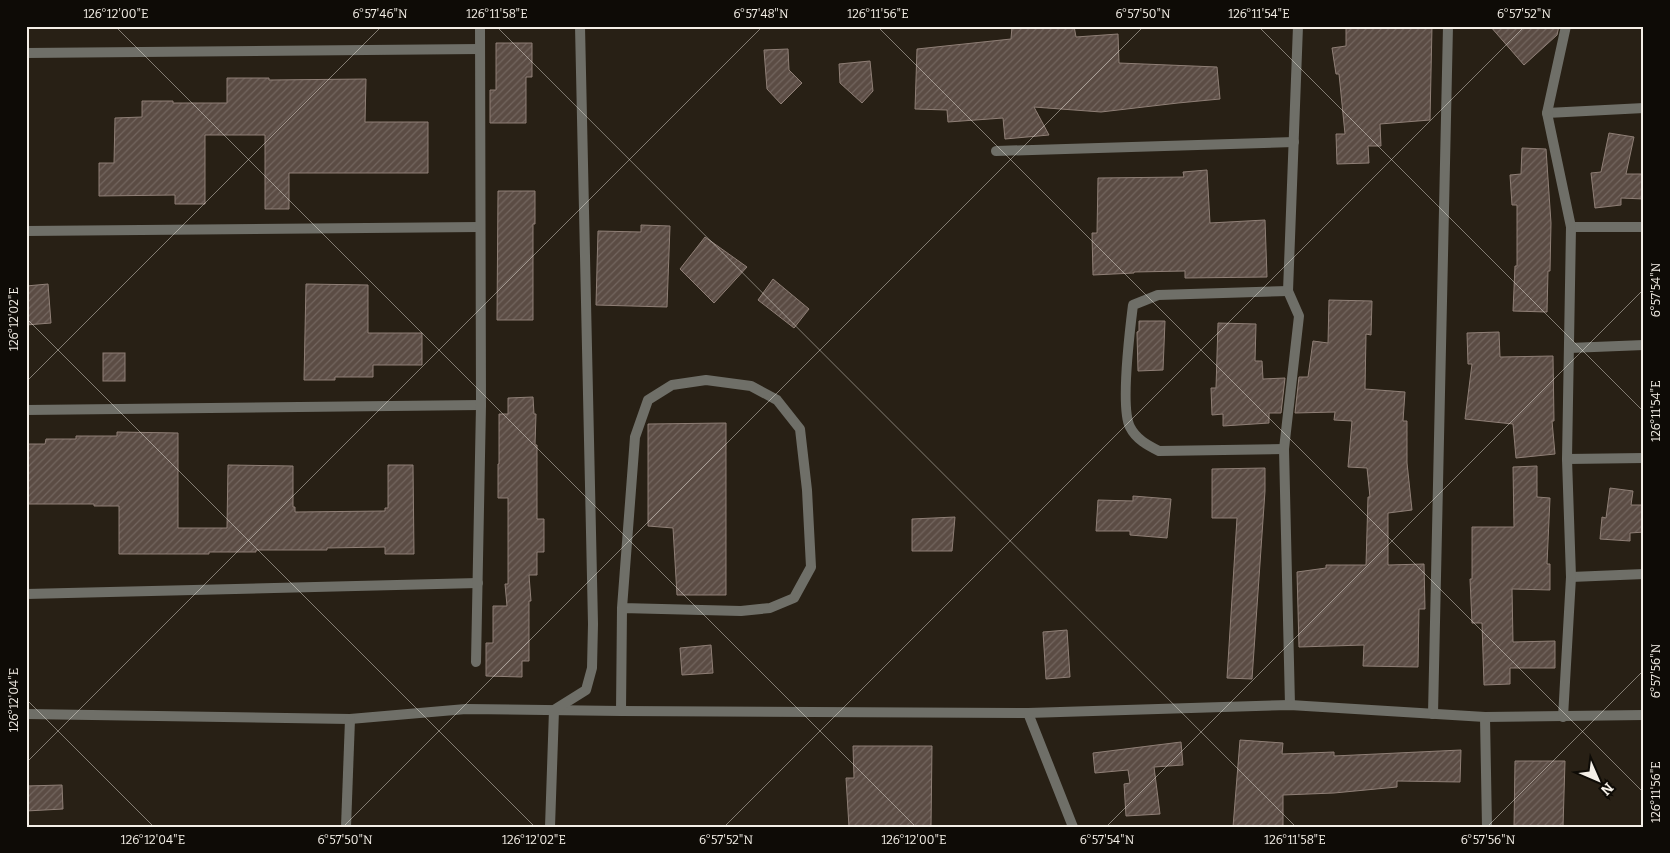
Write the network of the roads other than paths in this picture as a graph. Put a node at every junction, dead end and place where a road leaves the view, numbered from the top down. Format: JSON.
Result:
{"nodes":[{"id":1,"x":480,"y":26,"type":"edge"},
{"id":2,"x":580,"y":26,"type":"edge"},
{"id":3,"x":1298,"y":26,"type":"edge"},
{"id":4,"x":1448,"y":26,"type":"edge"},
{"id":5,"x":1566,"y":26,"type":"edge"},
{"id":6,"x":480,"y":49,"type":"junction"},
{"id":7,"x":26,"y":53,"type":"edge"},
{"id":8,"x":1644,"y":108,"type":"edge"},
{"id":9,"x":1547,"y":113,"type":"junction"},
{"id":10,"x":1294,"y":142,"type":"junction"},
{"id":11,"x":996,"y":151,"type":"dead end"},
{"id":12,"x":480,"y":227,"type":"junction"},
{"id":13,"x":1571,"y":227,"type":"junction"},
{"id":14,"x":1644,"y":227,"type":"edge"},
{"id":15,"x":26,"y":230,"type":"edge"},
{"id":16,"x":1288,"y":291,"type":"junction"},
{"id":17,"x":1644,"y":345,"type":"edge"},
{"id":18,"x":1569,"y":348,"type":"junction"},
{"id":19,"x":481,"y":405,"type":"junction"},
{"id":20,"x":26,"y":410,"type":"edge"},
{"id":21,"x":1284,"y":449,"type":"junction"},
{"id":22,"x":1644,"y":458,"type":"edge"},
{"id":23,"x":1566,"y":459,"type":"junction"},
{"id":24,"x":1644,"y":574,"type":"edge"},
{"id":25,"x":1571,"y":577,"type":"junction"},
{"id":26,"x":478,"y":584,"type":"junction"},
{"id":27,"x":26,"y":594,"type":"edge"},
{"id":28,"x":622,"y":608,"type":"junction"},
{"id":29,"x":476,"y":662,"type":"dead end"},
{"id":30,"x":1290,"y":705,"type":"junction"},
{"id":31,"x":554,"y":710,"type":"junction"},
{"id":32,"x":621,"y":711,"type":"junction"},
{"id":33,"x":1028,"y":713,"type":"junction"},
{"id":34,"x":26,"y":714,"type":"edge"},
{"id":35,"x":1433,"y":714,"type":"junction"},
{"id":36,"x":1644,"y":715,"type":"edge"},
{"id":37,"x":1485,"y":717,"type":"junction"},
{"id":38,"x":1562,"y":717,"type":"junction"},
{"id":39,"x":350,"y":719,"type":"junction"},
{"id":40,"x":346,"y":827,"type":"edge"},
{"id":41,"x":550,"y":827,"type":"edge"},
{"id":42,"x":1073,"y":827,"type":"edge"},
{"id":43,"x":1487,"y":827,"type":"edge"}],
"edges":[{"from":1,"to":6,"type":"street"},
{"from":2,"to":31,"type":"street"},
{"from":3,"to":10,"type":"street"},
{"from":4,"to":35,"type":"street"},
{"from":5,"to":9,"type":"street"},
{"from":6,"to":7,"type":"street"},
{"from":6,"to":12,"type":"street"},
{"from":8,"to":9,"type":"street"},
{"from":9,"to":13,"type":"street"},
{"from":10,"to":11,"type":"street"},
{"from":10,"to":16,"type":"street"},
{"from":12,"to":15,"type":"street"},
{"from":12,"to":19,"type":"street"},
{"from":13,"to":14,"type":"street"},
{"from":13,"to":18,"type":"street"},
{"from":16,"to":21,"type":"street"},
{"from":16,"to":21,"type":"street"},
{"from":17,"to":18,"type":"street"},
{"from":18,"to":23,"type":"street"},
{"from":19,"to":20,"type":"street"},
{"from":19,"to":26,"type":"street"},
{"from":21,"to":30,"type":"street"},
{"from":22,"to":23,"type":"street"},
{"from":23,"to":25,"type":"street"},
{"from":24,"to":25,"type":"street"},
{"from":25,"to":38,"type":"street"},
{"from":26,"to":27,"type":"street"},
{"from":26,"to":29,"type":"street"},
{"from":28,"to":28,"type":"street"},
{"from":28,"to":32,"type":"street"},
{"from":30,"to":33,"type":"street"},
{"from":30,"to":35,"type":"street"},
{"from":31,"to":32,"type":"street"},
{"from":31,"to":39,"type":"street"},
{"from":31,"to":41,"type":"street"},
{"from":32,"to":33,"type":"street"},
{"from":33,"to":42,"type":"street"},
{"from":34,"to":39,"type":"street"},
{"from":35,"to":37,"type":"street"},
{"from":36,"to":38,"type":"street"},
{"from":37,"to":38,"type":"street"},
{"from":37,"to":43,"type":"street"},
{"from":39,"to":40,"type":"street"}]}
